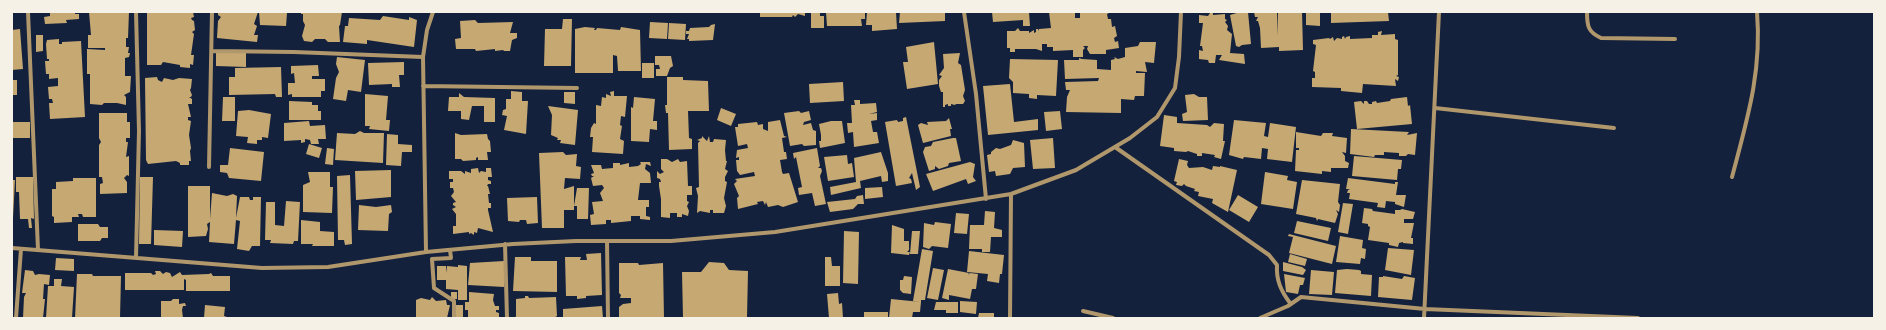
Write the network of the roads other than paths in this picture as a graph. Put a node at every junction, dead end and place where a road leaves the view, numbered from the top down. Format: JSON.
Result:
{"nodes":[{"id":1,"x":28,"y":12,"type":"edge"},
{"id":2,"x":136,"y":12,"type":"edge"},
{"id":3,"x":212,"y":12,"type":"edge"},
{"id":4,"x":433,"y":12,"type":"edge"},
{"id":5,"x":964,"y":12,"type":"edge"},
{"id":6,"x":1181,"y":12,"type":"edge"},
{"id":7,"x":1439,"y":12,"type":"edge"},
{"id":8,"x":1587,"y":12,"type":"edge"},
{"id":9,"x":1757,"y":12,"type":"edge"},
{"id":10,"x":1675,"y":39,"type":"dead end"},
{"id":11,"x":212,"y":51,"type":"junction"},
{"id":12,"x":423,"y":57,"type":"junction"},
{"id":13,"x":423,"y":86,"type":"junction"},
{"id":14,"x":578,"y":88,"type":"dead end"},
{"id":15,"x":1435,"y":108,"type":"junction"},
{"id":16,"x":1614,"y":128,"type":"dead end"},
{"id":17,"x":1115,"y":147,"type":"junction"},
{"id":18,"x":209,"y":167,"type":"dead end"},
{"id":19,"x":1732,"y":177,"type":"dead end"},
{"id":20,"x":1011,"y":194,"type":"junction"},
{"id":21,"x":986,"y":199,"type":"junction"},
{"id":22,"x":607,"y":241,"type":"junction"},
{"id":23,"x":505,"y":244,"type":"junction"},
{"id":24,"x":12,"y":248,"type":"edge"},
{"id":25,"x":22,"y":249,"type":"junction"},
{"id":26,"x":38,"y":250,"type":"junction"},
{"id":27,"x":450,"y":250,"type":"junction"},
{"id":28,"x":426,"y":252,"type":"junction"},
{"id":29,"x":136,"y":258,"type":"junction"},
{"id":30,"x":1290,"y":303,"type":"junction"},
{"id":31,"x":1425,"y":309,"type":"junction"},
{"id":32,"x":1083,"y":311,"type":"dead end"},
{"id":33,"x":16,"y":318,"type":"edge"},
{"id":34,"x":454,"y":318,"type":"edge"},
{"id":35,"x":507,"y":318,"type":"edge"},
{"id":36,"x":608,"y":318,"type":"edge"},
{"id":37,"x":1010,"y":318,"type":"edge"},
{"id":38,"x":1113,"y":318,"type":"edge"},
{"id":39,"x":1260,"y":318,"type":"edge"},
{"id":40,"x":1424,"y":318,"type":"edge"},
{"id":41,"x":1638,"y":318,"type":"edge"}],
"edges":[{"from":1,"to":26,"type":"street"},
{"from":2,"to":29,"type":"street"},
{"from":3,"to":11,"type":"street"},
{"from":4,"to":12,"type":"street"},
{"from":5,"to":21,"type":"street"},
{"from":6,"to":17,"type":"street"},
{"from":7,"to":15,"type":"street"},
{"from":8,"to":10,"type":"street"},
{"from":9,"to":19,"type":"street"},
{"from":11,"to":12,"type":"street"},
{"from":11,"to":18,"type":"street"},
{"from":12,"to":13,"type":"street"},
{"from":13,"to":14,"type":"street"},
{"from":13,"to":28,"type":"street"},
{"from":15,"to":16,"type":"street"},
{"from":15,"to":31,"type":"street"},
{"from":17,"to":20,"type":"street"},
{"from":17,"to":30,"type":"street"},
{"from":20,"to":21,"type":"street"},
{"from":20,"to":37,"type":"street"},
{"from":21,"to":22,"type":"street"},
{"from":22,"to":23,"type":"street"},
{"from":22,"to":36,"type":"street"},
{"from":23,"to":27,"type":"street"},
{"from":23,"to":35,"type":"street"},
{"from":24,"to":25,"type":"street"},
{"from":25,"to":26,"type":"street"},
{"from":25,"to":33,"type":"street"},
{"from":26,"to":29,"type":"street"},
{"from":27,"to":28,"type":"street"},
{"from":27,"to":34,"type":"street"},
{"from":28,"to":29,"type":"street"},
{"from":30,"to":31,"type":"street"},
{"from":30,"to":39,"type":"street"},
{"from":31,"to":40,"type":"street"},
{"from":31,"to":41,"type":"street"},
{"from":32,"to":38,"type":"street"}]}
